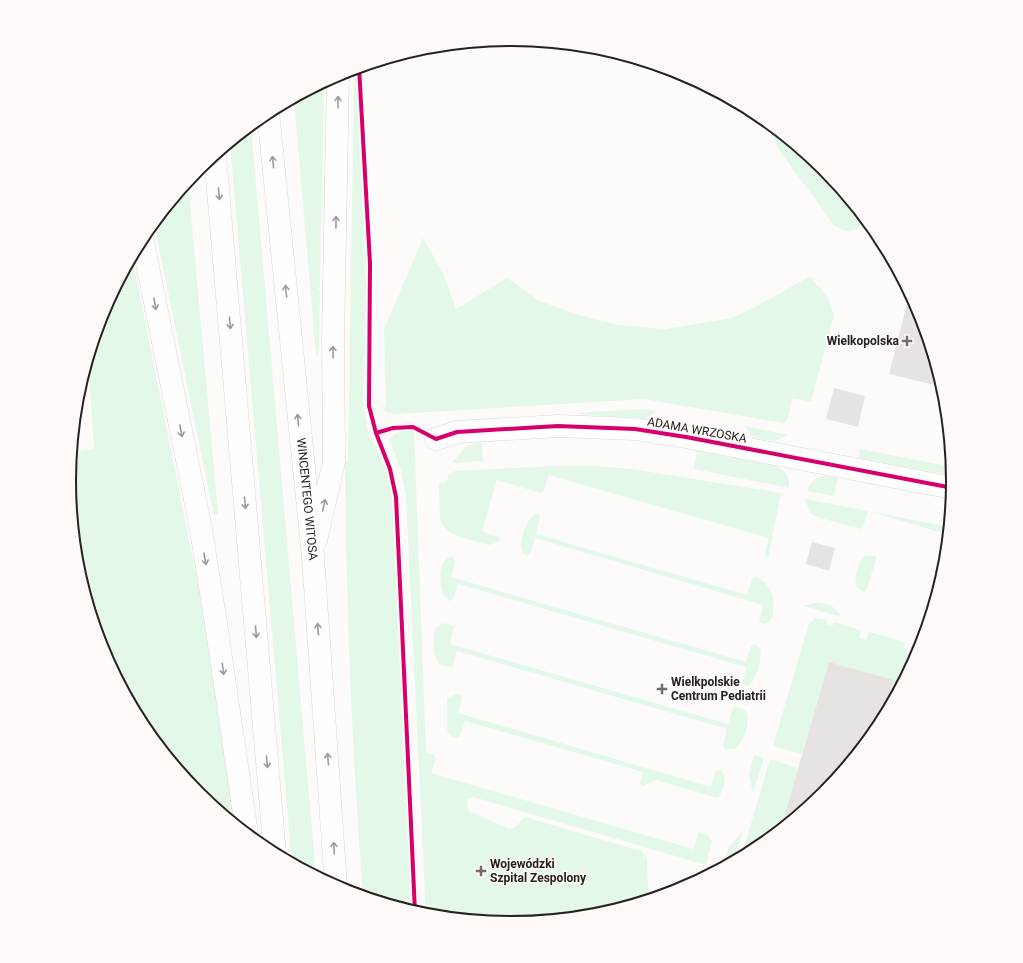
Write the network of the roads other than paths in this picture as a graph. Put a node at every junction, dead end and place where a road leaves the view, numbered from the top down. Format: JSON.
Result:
{"nodes":[{"id":1,"x":338,"y":82,"type":"edge"},
{"id":2,"x":269,"y":120,"type":"edge"},
{"id":3,"x":216,"y":162,"type":"edge"},
{"id":4,"x":144,"y":248,"type":"edge"},
{"id":5,"x":436,"y":439,"type":"dead end"},
{"id":6,"x":947,"y":487,"type":"edge"},
{"id":7,"x":313,"y":556,"type":"junction"},
{"id":8,"x":246,"y":827,"type":"edge"},
{"id":9,"x":274,"y":847,"type":"edge"},
{"id":10,"x":335,"y":880,"type":"edge"}],
"edges":[{"from":7,"to":1,"type":"main road","one_way":true},
{"from":7,"to":2,"type":"main road","name":"WINCENTEGO WITOSA","one_way":true},
{"from":3,"to":9,"type":"main road","one_way":true},
{"from":4,"to":8,"type":"main road","one_way":true},
{"from":5,"to":6,"type":"main road","name":"ADAMA WRZOSKA"},
{"from":10,"to":7,"type":"main road","name":"WINCENTEGO WITOSA","one_way":true}]}
